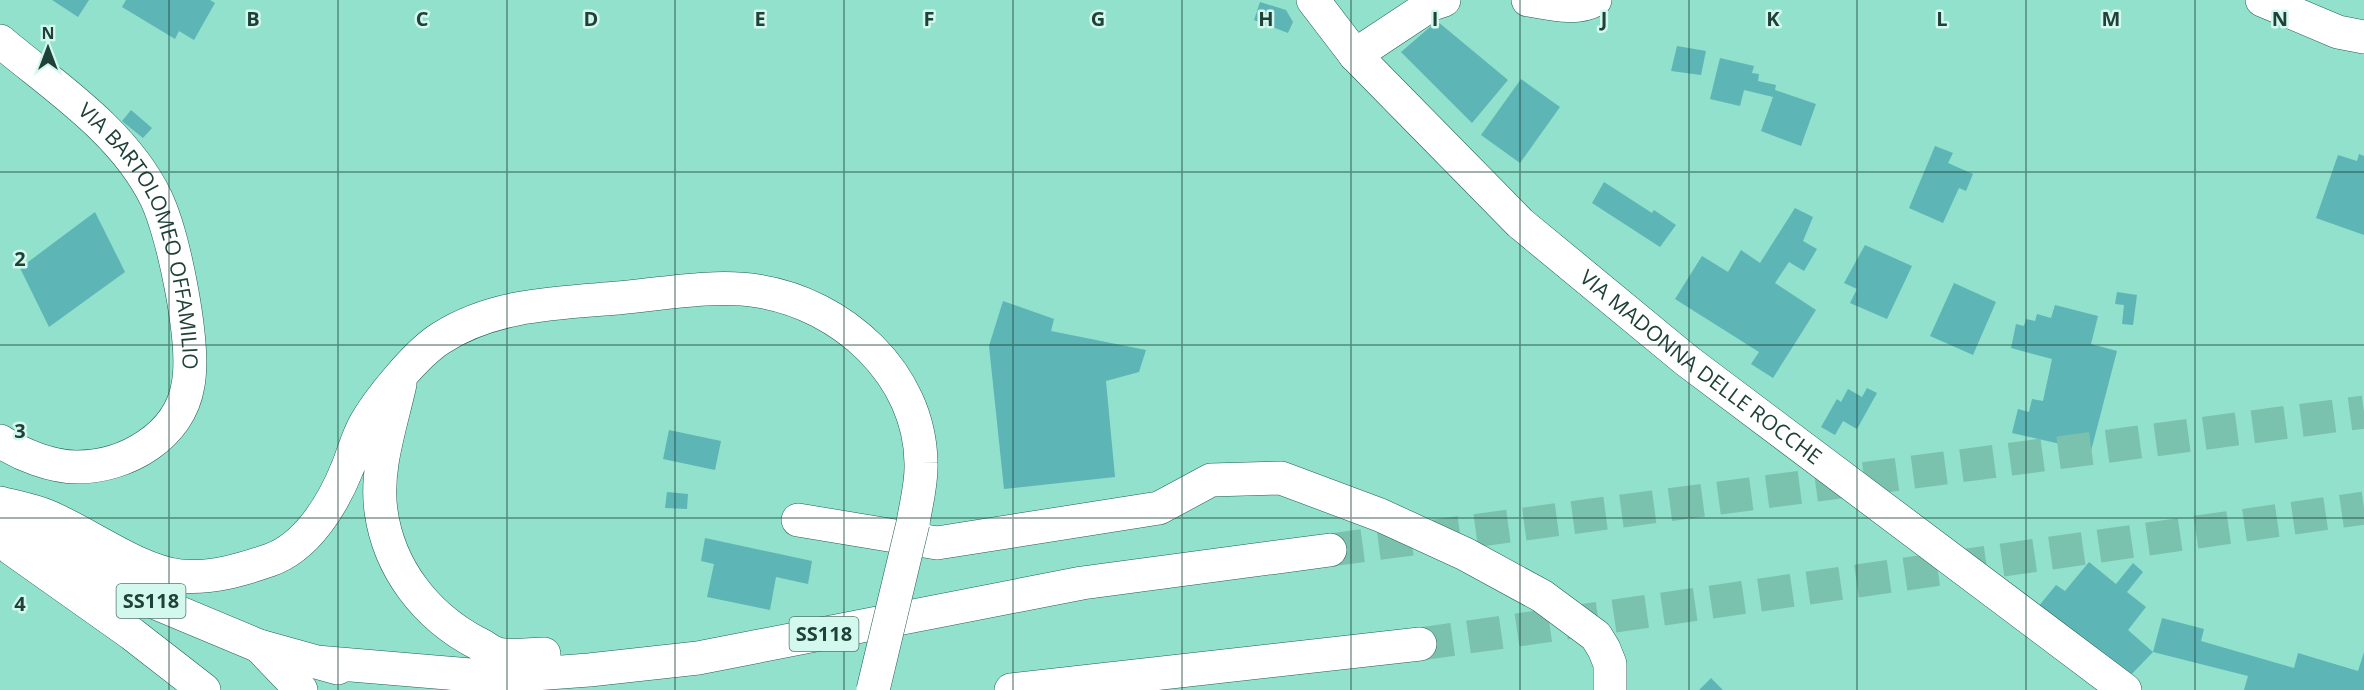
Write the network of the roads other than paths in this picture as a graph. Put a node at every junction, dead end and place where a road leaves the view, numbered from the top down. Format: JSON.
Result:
{"nodes":[{"id":1,"x":1313,"y":0,"type":"edge"},
{"id":2,"x":1444,"y":0,"type":"edge"},
{"id":3,"x":1528,"y":0,"type":"edge"},
{"id":4,"x":1595,"y":0,"type":"edge"},
{"id":5,"x":2262,"y":0,"type":"edge"},
{"id":6,"x":2364,"y":37,"type":"edge"},
{"id":7,"x":0,"y":42,"type":"edge"},
{"id":8,"x":1355,"y":55,"type":"junction"},
{"id":9,"x":403,"y":372,"type":"junction"},
{"id":10,"x":0,"y":441,"type":"edge"},
{"id":11,"x":0,"y":502,"type":"edge"},
{"id":12,"x":0,"y":512,"type":"edge"},
{"id":13,"x":798,"y":520,"type":"dead end"},
{"id":14,"x":0,"y":533,"type":"edge"},
{"id":15,"x":1330,"y":550,"type":"tunnel mouth"},
{"id":16,"x":1420,"y":644,"type":"tunnel mouth"},
{"id":17,"x":1344,"y":654,"type":"junction"},
{"id":18,"x":698,"y":658,"type":"junction"},
{"id":19,"x":309,"y":676,"type":"edge"},
{"id":20,"x":204,"y":690,"type":"edge"},
{"id":21,"x":436,"y":690,"type":"edge"},
{"id":22,"x":873,"y":690,"type":"edge"},
{"id":23,"x":1011,"y":690,"type":"edge"},
{"id":24,"x":1235,"y":690,"type":"edge"},
{"id":25,"x":1610,"y":690,"type":"edge"},
{"id":26,"x":2126,"y":690,"type":"edge"}],
"edges":[{"from":1,"to":8,"type":"main road","name":"VIA MADONNA DELLE ROCCHE"},
{"from":2,"to":8,"type":"main road"},
{"from":3,"to":4,"type":"main road"},
{"from":5,"to":6,"type":"main road"},
{"from":7,"to":10,"type":"main road","name":"VIA BARTOLOMEO OFFAMILIO"},
{"from":8,"to":26,"type":"main road","name":"VIA MADONNA DELLE ROCCHE"},
{"from":9,"to":11,"type":"main road"},
{"from":9,"to":18,"type":"main road"},
{"from":9,"to":22,"type":"main road","bridge":true},
{"from":12,"to":19,"type":"main road","number":"SS118"},
{"from":13,"to":25,"type":"main road"},
{"from":14,"to":20,"type":"main road"},
{"from":15,"to":18,"type":"main road","number":"SS118"},
{"from":16,"to":17,"type":"main road"},
{"from":17,"to":23,"type":"main road"},
{"from":17,"to":24,"type":"main road"},
{"from":18,"to":19,"type":"main road","number":"SS118"},
{"from":19,"to":21,"type":"main road","number":"SS118"}]}
